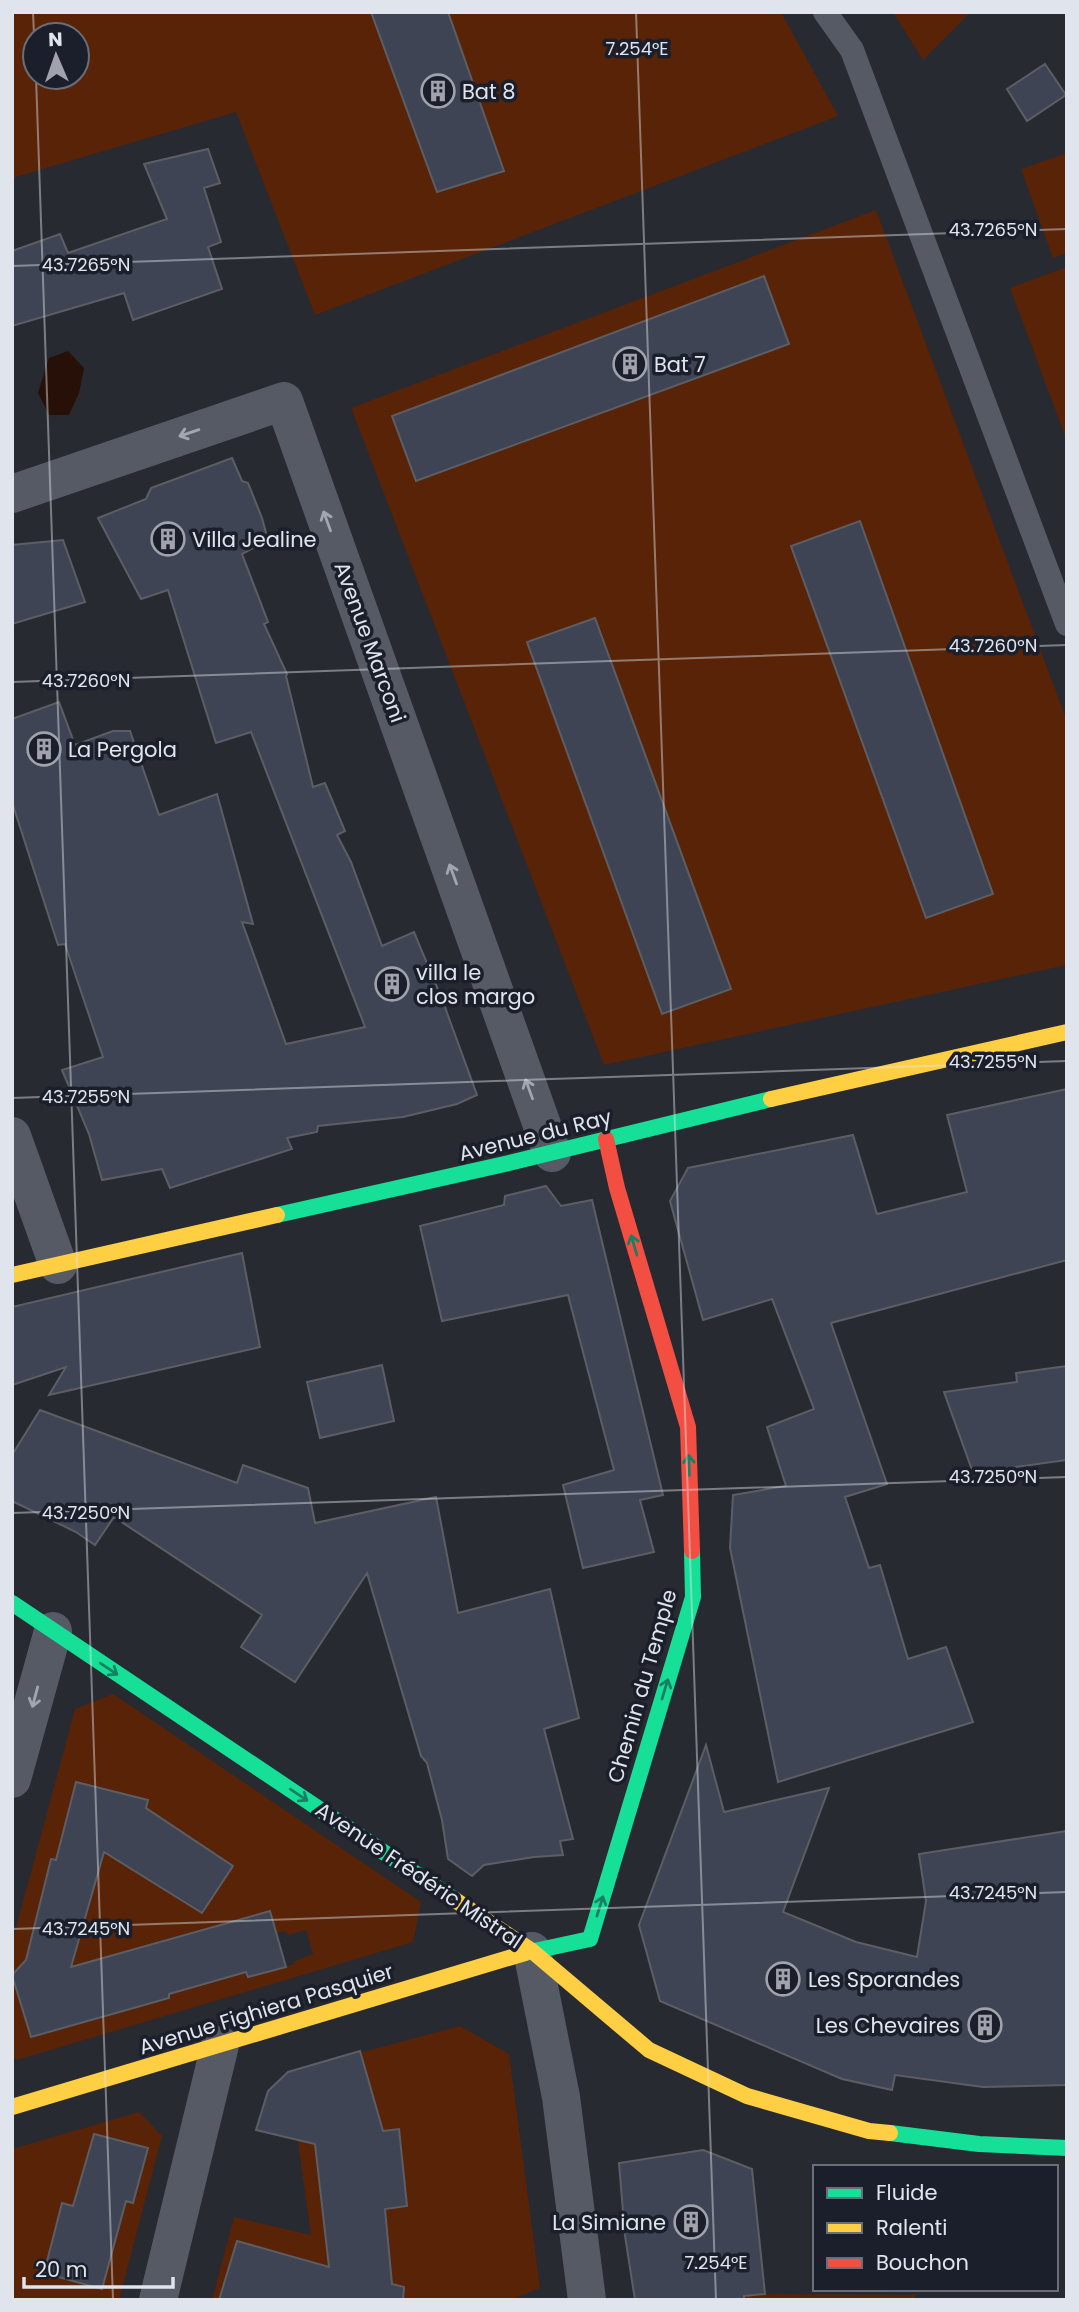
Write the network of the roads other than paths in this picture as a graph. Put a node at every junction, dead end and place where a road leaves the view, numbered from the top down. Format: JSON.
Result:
{"nodes":[{"id":1,"x":825,"y":12,"type":"edge"},
{"id":2,"x":12,"y":494,"type":"edge"},
{"id":3,"x":1067,"y":624,"type":"edge"},
{"id":4,"x":1067,"y":1032,"type":"edge"},
{"id":5,"x":12,"y":1136,"type":"edge"},
{"id":6,"x":606,"y":1139,"type":"junction"},
{"id":7,"x":552,"y":1153,"type":"junction"},
{"id":8,"x":58,"y":1265,"type":"junction"},
{"id":9,"x":12,"y":1275,"type":"edge"},
{"id":10,"x":12,"y":1603,"type":"edge"},
{"id":11,"x":52,"y":1631,"type":"junction"},
{"id":12,"x":12,"y":1779,"type":"edge"},
{"id":13,"x":532,"y":1951,"type":"junction"},
{"id":14,"x":220,"y":2045,"type":"junction"},
{"id":15,"x":12,"y":2107,"type":"edge"},
{"id":16,"x":1067,"y":2148,"type":"edge"},
{"id":17,"x":158,"y":2300,"type":"edge"},
{"id":18,"x":587,"y":2300,"type":"edge"}],
"edges":[{"from":1,"to":3,"type":"lane"},
{"from":7,"to":2,"type":"street","name":"Avenue Marconi","one_way":true},
{"from":4,"to":6,"type":"street","name":"Avenue du Ray"},
{"from":5,"to":8,"type":"street"},
{"from":6,"to":7,"type":"street","name":"Avenue du Ray"},
{"from":13,"to":6,"type":"street","name":"Chemin du Temple","one_way":true},
{"from":7,"to":8,"type":"street","name":"Avenue du Ray"},
{"from":8,"to":9,"type":"street","name":"Avenue du Ray"},
{"from":10,"to":11,"type":"street","name":"Avenue Frédéric Mistral"},
{"from":11,"to":12,"type":"street","one_way":true},
{"from":11,"to":13,"type":"street","name":"Avenue Frédéric Mistral","one_way":true},
{"from":13,"to":14,"type":"street","name":"Avenue Fighiera Pasquier"},
{"from":13,"to":16,"type":"street"},
{"from":13,"to":18,"type":"street","name":"Avenue Frédéric Mistral"},
{"from":14,"to":15,"type":"street","name":"Avenue Fighiera Pasquier"},
{"from":14,"to":17,"type":"street"}]}
